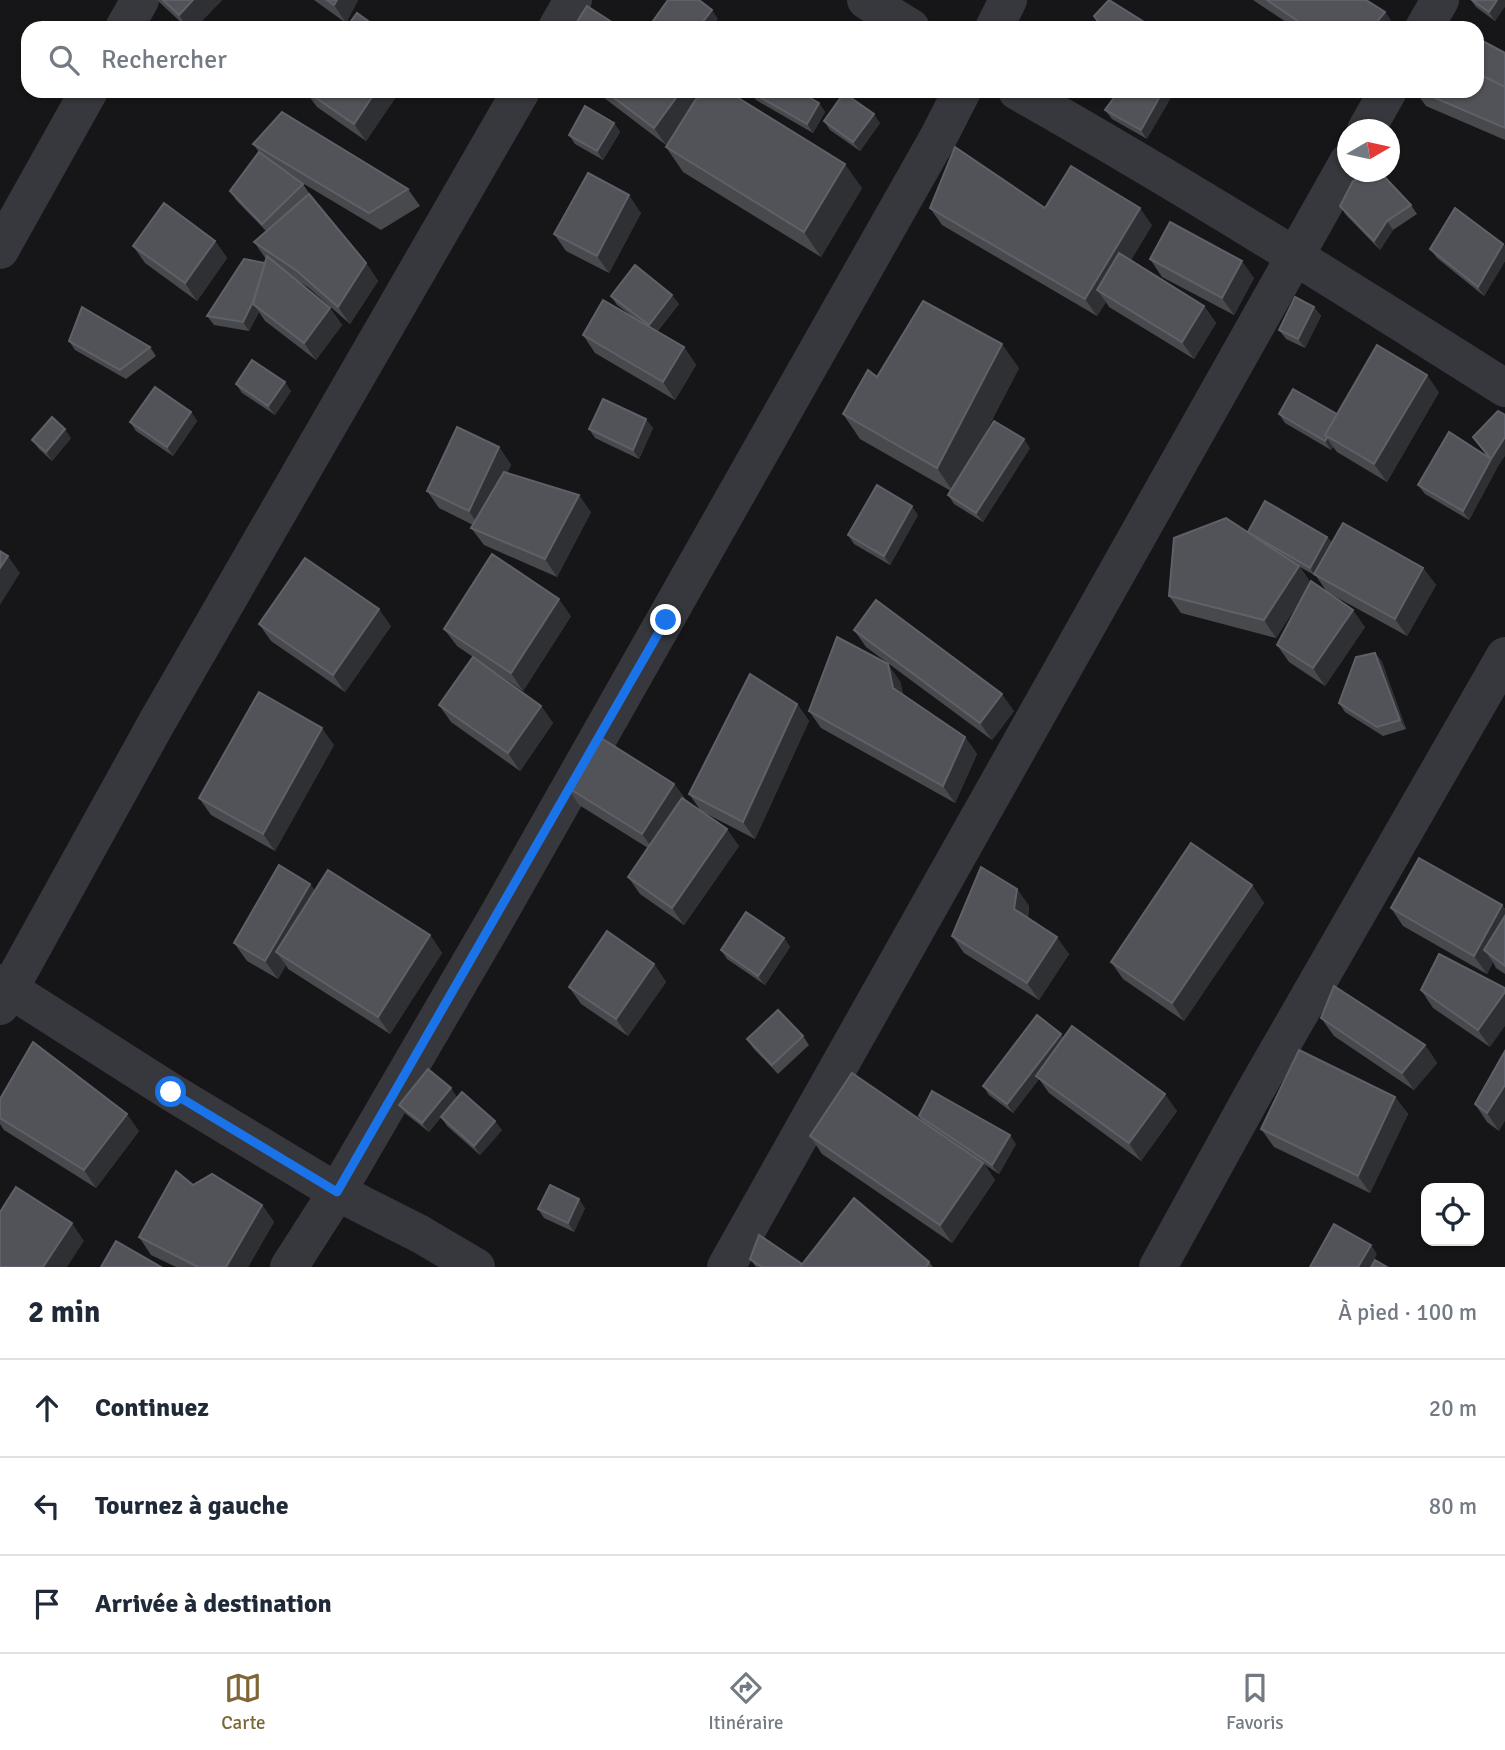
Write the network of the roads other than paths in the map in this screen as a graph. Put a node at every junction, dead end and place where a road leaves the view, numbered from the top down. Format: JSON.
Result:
{"nodes":[{"id":1,"x":140,"y":0,"type":"edge"},
{"id":2,"x":573,"y":0,"type":"edge"},
{"id":3,"x":866,"y":0,"type":"edge"},
{"id":4,"x":1008,"y":0,"type":"edge"},
{"id":5,"x":1440,"y":0,"type":"edge"},
{"id":6,"x":128,"y":21,"type":"edge"},
{"id":7,"x":561,"y":21,"type":"edge"},
{"id":8,"x":900,"y":21,"type":"edge"},
{"id":9,"x":998,"y":21,"type":"edge"},
{"id":10,"x":1428,"y":21,"type":"edge"},
{"id":11,"x":85,"y":98,"type":"edge"},
{"id":12,"x":517,"y":98,"type":"edge"},
{"id":13,"x":958,"y":98,"type":"edge"},
{"id":14,"x":1029,"y":98,"type":"edge"},
{"id":15,"x":1384,"y":98,"type":"edge"},
{"id":16,"x":1372,"y":119,"type":"edge"},
{"id":17,"x":1337,"y":181,"type":"edge"},
{"id":18,"x":0,"y":250,"type":"edge"},
{"id":19,"x":1294,"y":254,"type":"junction"},
{"id":20,"x":1505,"y":388,"type":"edge"},
{"id":21,"x":1505,"y":656,"type":"edge"},
{"id":22,"x":3,"y":993,"type":"edge"},
{"id":23,"x":337,"y":1192,"type":"junction"},
{"id":24,"x":289,"y":1267,"type":"edge"},
{"id":25,"x":476,"y":1267,"type":"edge"},
{"id":26,"x":726,"y":1267,"type":"edge"},
{"id":27,"x":1158,"y":1267,"type":"edge"}],
"edges":[{"from":1,"to":6,"type":"street"},
{"from":2,"to":7,"type":"street"},
{"from":3,"to":8,"type":"street"},
{"from":4,"to":9,"type":"street"},
{"from":5,"to":10,"type":"street"},
{"from":11,"to":18,"type":"street"},
{"from":12,"to":22,"type":"street"},
{"from":13,"to":23,"type":"street"},
{"from":14,"to":19,"type":"street"},
{"from":15,"to":16,"type":"street"},
{"from":17,"to":19,"type":"street"},
{"from":19,"to":20,"type":"street"},
{"from":19,"to":26,"type":"street"},
{"from":21,"to":27,"type":"street"},
{"from":22,"to":23,"type":"street"},
{"from":23,"to":24,"type":"street"},
{"from":23,"to":25,"type":"street"}]}
